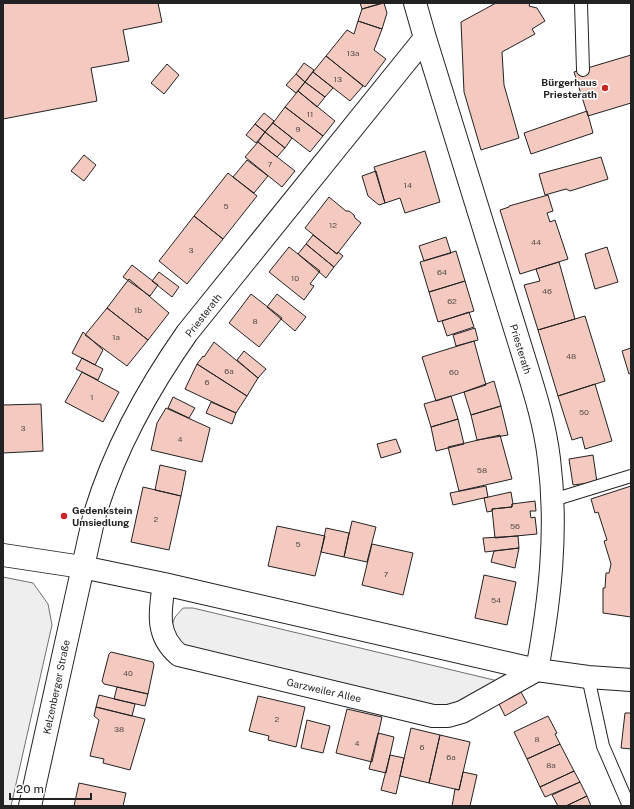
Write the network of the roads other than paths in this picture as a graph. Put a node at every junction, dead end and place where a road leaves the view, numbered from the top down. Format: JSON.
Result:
{"nodes":[{"id":1,"x":415,"y":3,"type":"edge"},
{"id":2,"x":581,"y":3,"type":"edge"},
{"id":3,"x":425,"y":38,"type":"junction"},
{"id":4,"x":583,"y":70,"type":"dead end"},
{"id":5,"x":631,"y":476,"type":"edge"},
{"id":6,"x":553,"y":500,"type":"junction"},
{"id":7,"x":3,"y":555,"type":"edge"},
{"id":8,"x":82,"y":567,"type":"junction"},
{"id":9,"x":164,"y":584,"type":"junction"},
{"id":10,"x":536,"y":670,"type":"junction"},
{"id":11,"x":588,"y":677,"type":"junction"},
{"id":12,"x":631,"y":680,"type":"edge"},
{"id":13,"x":30,"y":806,"type":"edge"},
{"id":14,"x":629,"y":806,"type":"edge"}],
"edges":[{"from":1,"to":3,"type":"street","name":"Priesterath"},
{"from":2,"to":4,"type":"lane"},
{"from":3,"to":6,"type":"street","name":"Priesterath"},
{"from":3,"to":8,"type":"street","name":"Priesterath"},
{"from":5,"to":6,"type":"lane"},
{"from":6,"to":10,"type":"street","name":"Priesterath"},
{"from":7,"to":8,"type":"street"},
{"from":8,"to":9,"type":"street"},
{"from":8,"to":13,"type":"street","name":"Kelzenberger Straße"},
{"from":9,"to":10,"type":"street"},
{"from":9,"to":10,"type":"street","name":"Garzweiler Allee"},
{"from":10,"to":11,"type":"street"},
{"from":11,"to":12,"type":"street"},
{"from":11,"to":14,"type":"lane"}]}
